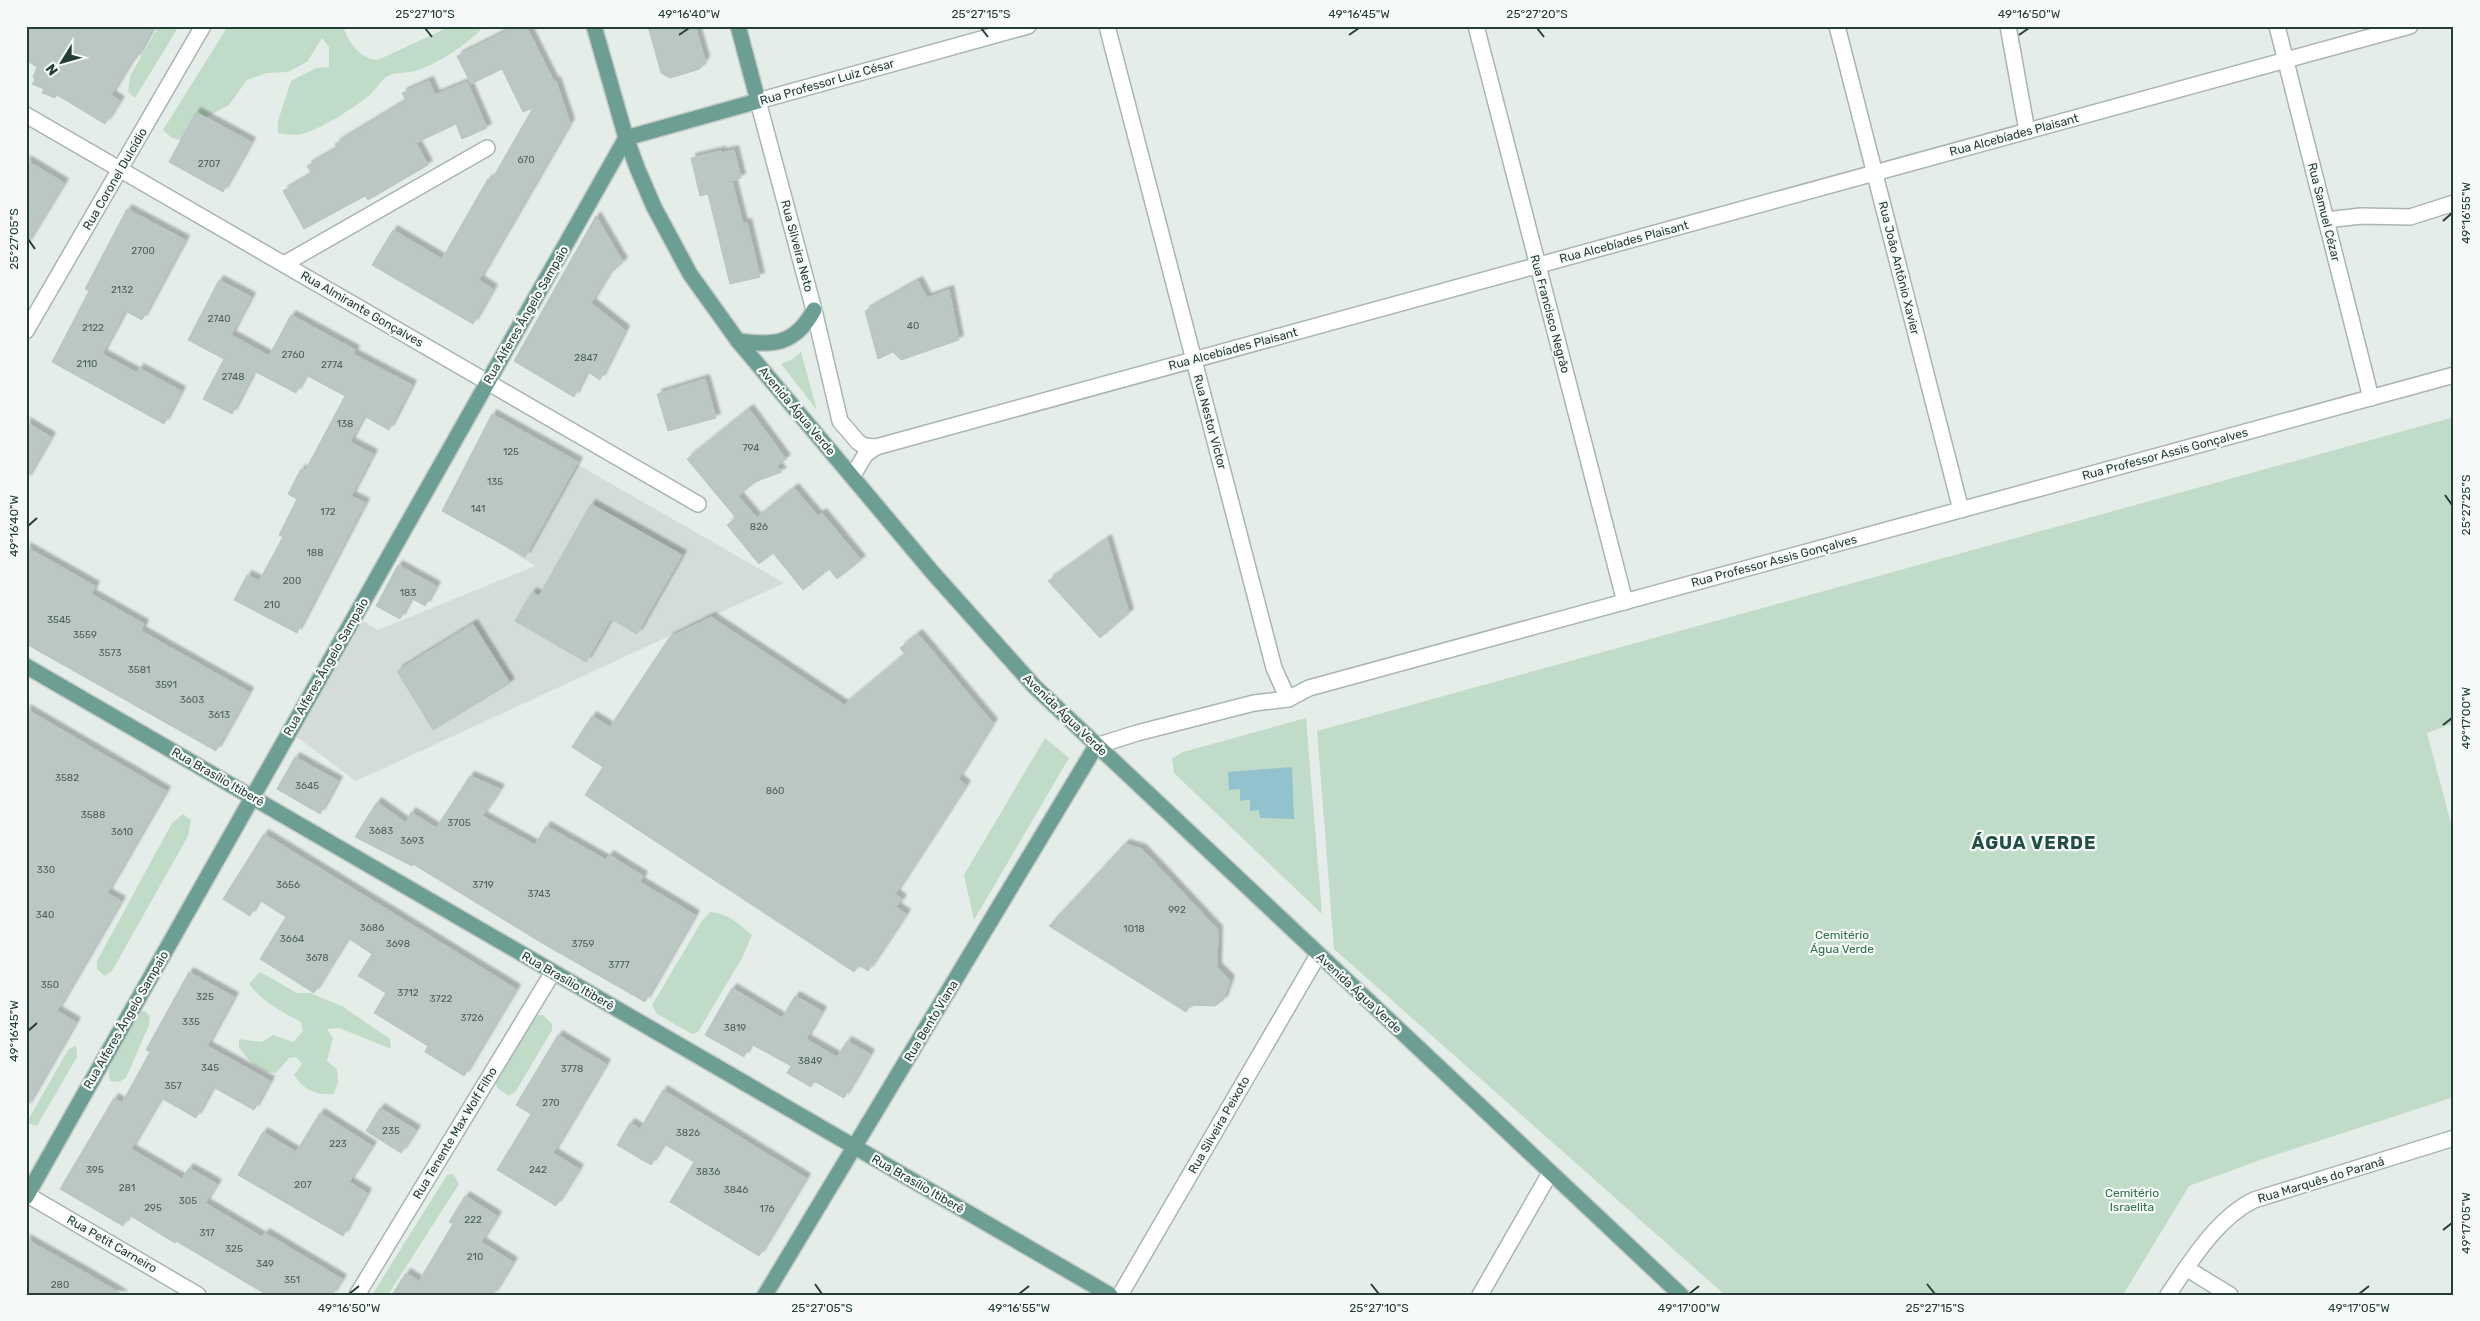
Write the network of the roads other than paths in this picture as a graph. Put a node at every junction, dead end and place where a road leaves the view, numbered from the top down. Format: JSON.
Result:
{"nodes":[{"id":1,"x":203,"y":26,"type":"edge"},
{"id":2,"x":594,"y":26,"type":"edge"},
{"id":3,"x":738,"y":26,"type":"edge"},
{"id":4,"x":1028,"y":26,"type":"edge"},
{"id":5,"x":1107,"y":26,"type":"edge"},
{"id":6,"x":1476,"y":26,"type":"edge"},
{"id":7,"x":1837,"y":26,"type":"edge"},
{"id":8,"x":2008,"y":26,"type":"edge"},
{"id":9,"x":2277,"y":26,"type":"edge"},
{"id":10,"x":2410,"y":26,"type":"edge"},
{"id":11,"x":2286,"y":60,"type":"junction"},
{"id":12,"x":758,"y":101,"type":"junction"},
{"id":13,"x":26,"y":115,"type":"edge"},
{"id":14,"x":2027,"y":131,"type":"junction"},
{"id":15,"x":626,"y":138,"type":"junction"},
{"id":16,"x":487,"y":148,"type":"dead end"},
{"id":17,"x":120,"y":169,"type":"junction"},
{"id":18,"x":1875,"y":173,"type":"junction"},
{"id":19,"x":2454,"y":203,"type":"edge"},
{"id":20,"x":2326,"y":220,"type":"junction"},
{"id":21,"x":284,"y":264,"type":"junction"},
{"id":22,"x":1538,"y":266,"type":"junction"},
{"id":23,"x":814,"y":310,"type":"junction"},
{"id":24,"x":26,"y":331,"type":"edge"},
{"id":25,"x":738,"y":341,"type":"junction"},
{"id":26,"x":1194,"y":360,"type":"junction"},
{"id":27,"x":2454,"y":376,"type":"edge"},
{"id":28,"x":488,"y":382,"type":"junction"},
{"id":29,"x":2372,"y":398,"type":"junction"},
{"id":30,"x":876,"y":447,"type":"junction"},
{"id":31,"x":852,"y":477,"type":"junction"},
{"id":32,"x":698,"y":504,"type":"dead end"},
{"id":33,"x":1961,"y":510,"type":"junction"},
{"id":34,"x":1625,"y":602,"type":"junction"},
{"id":35,"x":26,"y":666,"type":"edge"},
{"id":36,"x":1288,"y":700,"type":"junction"},
{"id":37,"x":1096,"y":746,"type":"junction"},
{"id":38,"x":252,"y":797,"type":"junction"},
{"id":39,"x":1318,"y":955,"type":"junction"},
{"id":40,"x":553,"y":972,"type":"junction"},
{"id":41,"x":2454,"y":1138,"type":"edge"},
{"id":42,"x":854,"y":1147,"type":"junction"},
{"id":43,"x":1550,"y":1173,"type":"junction"},
{"id":44,"x":27,"y":1195,"type":"edge"},
{"id":45,"x":2186,"y":1268,"type":"junction"},
{"id":46,"x":198,"y":1295,"type":"edge"},
{"id":47,"x":357,"y":1295,"type":"edge"},
{"id":48,"x":766,"y":1295,"type":"edge"},
{"id":49,"x":1110,"y":1295,"type":"edge"},
{"id":50,"x":1120,"y":1295,"type":"edge"},
{"id":51,"x":1480,"y":1295,"type":"edge"},
{"id":52,"x":1681,"y":1295,"type":"edge"},
{"id":53,"x":2168,"y":1295,"type":"edge"},
{"id":54,"x":2230,"y":1295,"type":"edge"}],
"edges":[{"from":1,"to":17,"type":"street","name":"Rua Coronel Dulcídio"},
{"from":2,"to":15,"type":"main road","name":"Avenida Água Verde"},
{"from":3,"to":12,"type":"main road","name":"Rua Silveira Neto"},
{"from":4,"to":12,"type":"street","name":"Rua Professor Luiz César"},
{"from":5,"to":26,"type":"street","name":"Rua Nestor Victor"},
{"from":6,"to":22,"type":"street","name":"Rua Francisco Negrão"},
{"from":7,"to":18,"type":"street","name":"Rua João Antônio Xavier"},
{"from":8,"to":14,"type":"street"},
{"from":9,"to":11,"type":"street","name":"Rua Samuel Cézar"},
{"from":10,"to":11,"type":"street","name":"Rua Alcebíades Plaisant"},
{"from":11,"to":14,"type":"street","name":"Rua Alcebíades Plaisant"},
{"from":11,"to":20,"type":"street","name":"Rua Samuel Cézar"},
{"from":12,"to":15,"type":"main road","name":"Rua Professor Luiz César"},
{"from":12,"to":23,"type":"street","name":"Rua Silveira Neto"},
{"from":13,"to":17,"type":"street","name":"Rua Almirante Gonçalves"},
{"from":14,"to":18,"type":"street","name":"Rua Alcebíades Plaisant"},
{"from":15,"to":25,"type":"main road","name":"Avenida Água Verde"},
{"from":15,"to":28,"type":"main road","name":"Rua Alferes Ângelo Sampaio"},
{"from":16,"to":21,"type":"street"},
{"from":17,"to":21,"type":"street","name":"Rua Almirante Gonçalves"},
{"from":17,"to":24,"type":"street","name":"Rua Coronel Dulcídio"},
{"from":18,"to":22,"type":"street","name":"Rua Alcebíades Plaisant"},
{"from":18,"to":33,"type":"street","name":"Rua João Antônio Xavier"},
{"from":19,"to":20,"type":"street"},
{"from":20,"to":29,"type":"street","name":"Rua Samuel Cézar"},
{"from":21,"to":28,"type":"street","name":"Rua Almirante Gonçalves"},
{"from":22,"to":26,"type":"street","name":"Rua Alcebíades Plaisant"},
{"from":22,"to":34,"type":"street","name":"Rua Francisco Negrão"},
{"from":23,"to":25,"type":"main road"},
{"from":23,"to":30,"type":"street","name":"Rua Silveira Neto"},
{"from":25,"to":31,"type":"main road","name":"Avenida Água Verde"},
{"from":26,"to":30,"type":"street","name":"Rua Alcebíades Plaisant"},
{"from":26,"to":36,"type":"street","name":"Rua Nestor Victor"},
{"from":27,"to":29,"type":"street","name":"Rua Professor Assis Gonçalves"},
{"from":28,"to":32,"type":"street","name":"Rua Almirante Gonçalves"},
{"from":28,"to":38,"type":"main road","name":"Rua Alferes Ângelo Sampaio"},
{"from":29,"to":33,"type":"street","name":"Rua Professor Assis Gonçalves"},
{"from":30,"to":31,"type":"street"},
{"from":31,"to":37,"type":"main road","name":"Avenida Água Verde"},
{"from":33,"to":34,"type":"street","name":"Rua Professor Assis Gonçalves"},
{"from":34,"to":36,"type":"street","name":"Rua Professor Assis Gonçalves"},
{"from":35,"to":38,"type":"main road","name":"Rua Brasílio Itiberê"},
{"from":36,"to":37,"type":"street","name":"Rua Professor Assis Gonçalves"},
{"from":37,"to":39,"type":"main road","name":"Avenida Água Verde"},
{"from":37,"to":42,"type":"main road","name":"Rua Bento Viana"},
{"from":38,"to":40,"type":"main road","name":"Rua Brasílio Itiberê"},
{"from":38,"to":44,"type":"main road","name":"Rua Alferes Ângelo Sampaio"},
{"from":39,"to":43,"type":"main road","name":"Avenida Água Verde"},
{"from":39,"to":50,"type":"street","name":"Rua Silveira Peixoto"},
{"from":40,"to":42,"type":"main road","name":"Rua Brasílio Itiberê"},
{"from":40,"to":47,"type":"street","name":"Rua Tenente Max Wolf Filho"},
{"from":41,"to":45,"type":"street","name":"Rua Marquês do Paraná"},
{"from":42,"to":48,"type":"main road","name":"Rua Bento Viana"},
{"from":42,"to":49,"type":"main road","name":"Rua Brasílio Itiberê"},
{"from":43,"to":51,"type":"street"},
{"from":43,"to":52,"type":"main road","name":"Avenida Água Verde"},
{"from":44,"to":46,"type":"street","name":"Rua Petit Carneiro"},
{"from":45,"to":53,"type":"street","name":"Rua Marquês do Paraná"},
{"from":45,"to":54,"type":"street"}]}
